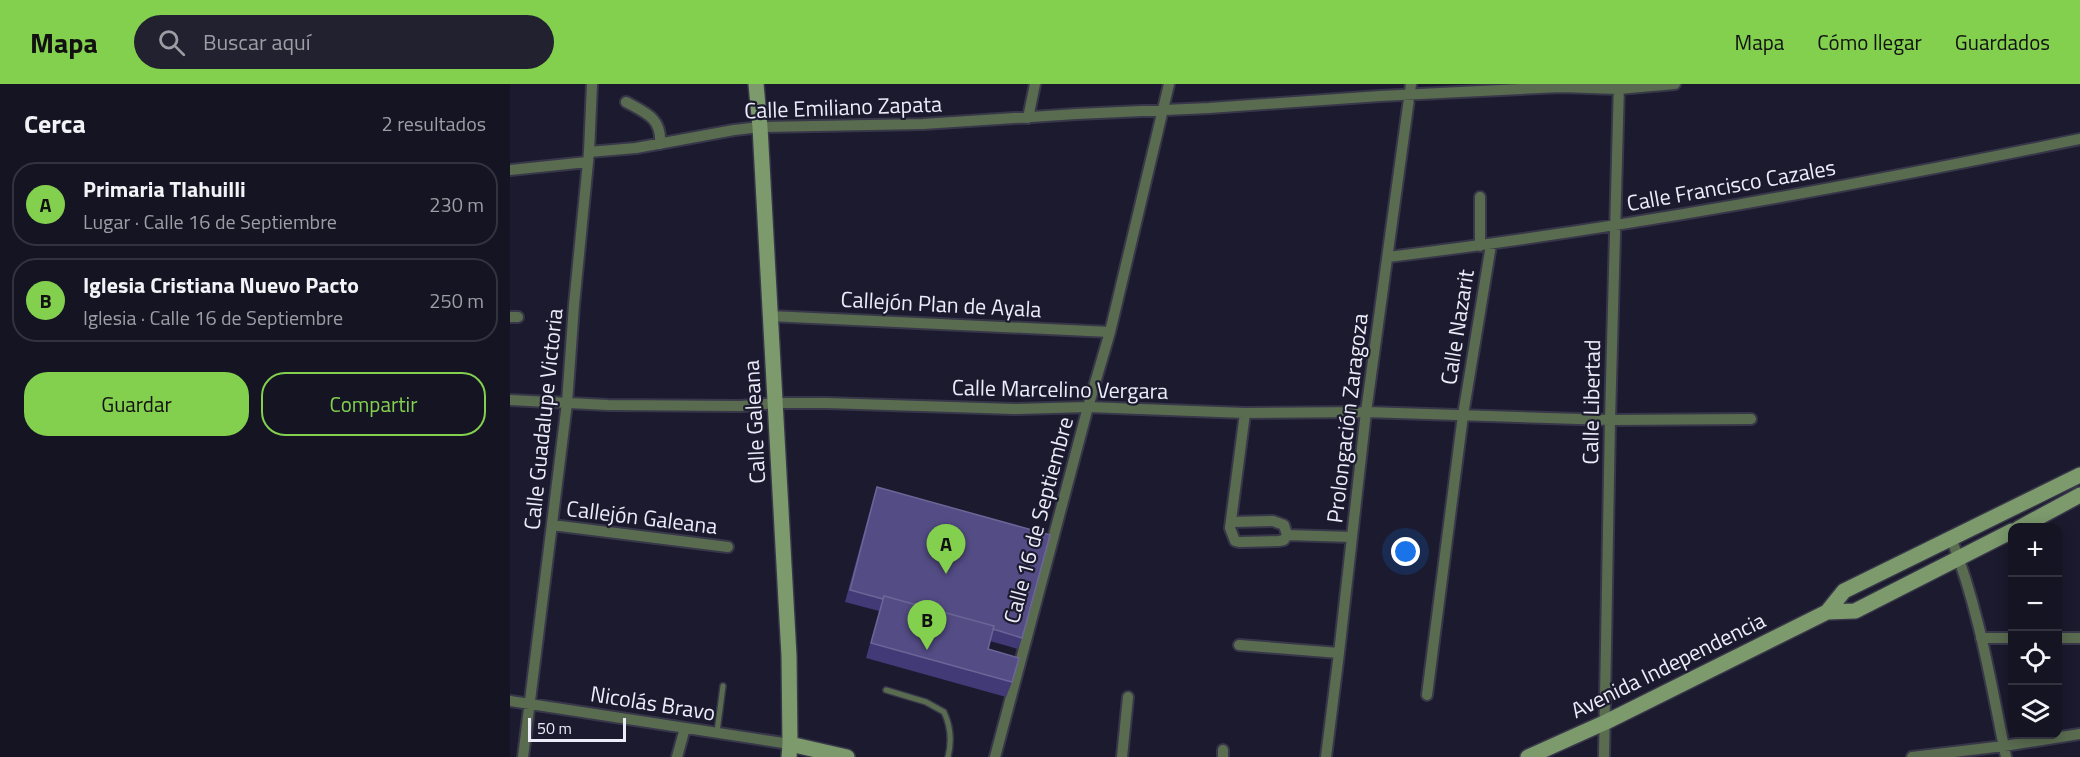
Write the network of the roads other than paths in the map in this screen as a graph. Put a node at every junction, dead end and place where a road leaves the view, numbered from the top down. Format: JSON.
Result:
{"nodes":[{"id":1,"x":592,"y":84,"type":"edge"},
{"id":2,"x":756,"y":84,"type":"edge"},
{"id":3,"x":1035,"y":84,"type":"edge"},
{"id":4,"x":1170,"y":84,"type":"edge"},
{"id":5,"x":1675,"y":84,"type":"edge"},
{"id":6,"x":1619,"y":87,"type":"edge"},
{"id":7,"x":1410,"y":90,"type":"edge"},
{"id":8,"x":626,"y":102,"type":"dead end"},
{"id":9,"x":1162,"y":110,"type":"junction"},
{"id":10,"x":1028,"y":118,"type":"junction"},
{"id":11,"x":760,"y":127,"type":"junction"},
{"id":12,"x":2080,"y":139,"type":"edge"},
{"id":13,"x":660,"y":144,"type":"junction"},
{"id":14,"x":588,"y":157,"type":"junction"},
{"id":15,"x":510,"y":170,"type":"edge"},
{"id":16,"x":1480,"y":197,"type":"dead end"},
{"id":17,"x":1615,"y":226,"type":"junction"},
{"id":18,"x":1485,"y":245,"type":"junction"},
{"id":19,"x":1388,"y":258,"type":"junction"},
{"id":20,"x":770,"y":316,"type":"junction"},
{"id":21,"x":1110,"y":332,"type":"junction"},
{"id":22,"x":510,"y":400,"type":"edge"},
{"id":23,"x":567,"y":403,"type":"junction"},
{"id":24,"x":776,"y":403,"type":"junction"},
{"id":25,"x":1088,"y":407,"type":"junction"},
{"id":26,"x":1245,"y":412,"type":"junction"},
{"id":27,"x":1366,"y":412,"type":"junction"},
{"id":28,"x":1463,"y":415,"type":"junction"},
{"id":29,"x":1751,"y":419,"type":"dead end"},
{"id":30,"x":1610,"y":420,"type":"junction"},
{"id":31,"x":2080,"y":475,"type":"edge"},
{"id":32,"x":2055,"y":488,"type":"junction"},
{"id":33,"x":2080,"y":495,"type":"edge"},
{"id":34,"x":2063,"y":505,"type":"junction"},
{"id":35,"x":2029,"y":523,"type":"edge"},
{"id":36,"x":552,"y":525,"type":"junction"},
{"id":37,"x":1231,"y":525,"type":"junction"},
{"id":38,"x":1286,"y":532,"type":"junction"},
{"id":39,"x":2008,"y":534,"type":"edge"},
{"id":40,"x":1351,"y":537,"type":"junction"},
{"id":41,"x":1951,"y":538,"type":"junction"},
{"id":42,"x":728,"y":547,"type":"dead end"},
{"id":43,"x":1959,"y":558,"type":"junction"},
{"id":44,"x":1827,"y":612,"type":"junction"},
{"id":45,"x":1981,"y":638,"type":"junction"},
{"id":46,"x":2008,"y":638,"type":"edge"},
{"id":47,"x":2062,"y":638,"type":"edge"},
{"id":48,"x":2080,"y":638,"type":"edge"},
{"id":49,"x":1239,"y":645,"type":"dead end"},
{"id":50,"x":1339,"y":653,"type":"junction"},
{"id":51,"x":723,"y":686,"type":"dead end"},
{"id":52,"x":886,"y":690,"type":"dead end"},
{"id":53,"x":1427,"y":695,"type":"dead end"},
{"id":54,"x":1128,"y":697,"type":"dead end"},
{"id":55,"x":510,"y":701,"type":"edge"},
{"id":56,"x":529,"y":704,"type":"junction"},
{"id":57,"x":1606,"y":722,"type":"junction"},
{"id":58,"x":685,"y":728,"type":"junction"},
{"id":59,"x":717,"y":732,"type":"junction"},
{"id":60,"x":2080,"y":734,"type":"edge"},
{"id":61,"x":790,"y":751,"type":"edge"},
{"id":62,"x":2005,"y":752,"type":"edge"},
{"id":63,"x":523,"y":757,"type":"edge"},
{"id":64,"x":677,"y":757,"type":"edge"},
{"id":65,"x":847,"y":757,"type":"edge"},
{"id":66,"x":948,"y":757,"type":"edge"},
{"id":67,"x":995,"y":757,"type":"edge"},
{"id":68,"x":1122,"y":757,"type":"edge"},
{"id":69,"x":1326,"y":757,"type":"edge"},
{"id":70,"x":1528,"y":757,"type":"edge"},
{"id":71,"x":1604,"y":757,"type":"edge"},
{"id":72,"x":1912,"y":757,"type":"edge"}],
"edges":[{"from":1,"to":14,"type":"street","name":"Calle Guadalupe Victoria"},
{"from":2,"to":11,"type":"main road","name":"Calle Galeana"},
{"from":3,"to":10,"type":"street"},
{"from":4,"to":9,"type":"street","name":"Calle 16 de Septiembre"},
{"from":5,"to":6,"type":"street","name":"Calle Emiliano Zapata"},
{"from":6,"to":7,"type":"street","name":"Calle Emiliano Zapata"},
{"from":6,"to":17,"type":"street","name":"Calle Libertad"},
{"from":7,"to":9,"type":"street","name":"Calle Emiliano Zapata"},
{"from":7,"to":19,"type":"street","name":"Prolongación Zaragoza"},
{"from":8,"to":13,"type":"street"},
{"from":9,"to":10,"type":"street","name":"Calle Emiliano Zapata"},
{"from":9,"to":21,"type":"street","name":"Calle 16 de Septiembre"},
{"from":10,"to":11,"type":"street","name":"Calle Emiliano Zapata"},
{"from":11,"to":13,"type":"street","name":"Calle Emiliano Zapata"},
{"from":11,"to":20,"type":"main road","name":"Calle Galeana"},
{"from":12,"to":17,"type":"street","name":"Calle Francisco Cazales"},
{"from":13,"to":14,"type":"street","name":"Calle Emiliano Zapata"},
{"from":14,"to":15,"type":"street","name":"Calle Emiliano Zapata"},
{"from":14,"to":23,"type":"street","name":"Calle Guadalupe Victoria"},
{"from":16,"to":18,"type":"street","name":"Calle Nazarit"},
{"from":17,"to":18,"type":"street","name":"Calle Francisco Cazales"},
{"from":17,"to":30,"type":"street","name":"Calle Libertad"},
{"from":18,"to":19,"type":"street","name":"Calle Francisco Cazales"},
{"from":18,"to":28,"type":"street","name":"Calle Nazarit"},
{"from":19,"to":27,"type":"street","name":"Prolongación Zaragoza"},
{"from":20,"to":21,"type":"street","name":"Callejón Plan de Ayala"},
{"from":20,"to":24,"type":"main road","name":"Calle Galeana"},
{"from":21,"to":25,"type":"street","name":"Calle 16 de Septiembre"},
{"from":22,"to":23,"type":"street","name":"Calle Marcelino Vergara"},
{"from":23,"to":24,"type":"street","name":"Calle Marcelino Vergara"},
{"from":23,"to":36,"type":"street","name":"Calle Guadalupe Victoria"},
{"from":24,"to":25,"type":"street","name":"Calle Marcelino Vergara"},
{"from":24,"to":61,"type":"main road","name":"Calle Galeana"},
{"from":25,"to":26,"type":"street","name":"Calle Marcelino Vergara"},
{"from":25,"to":67,"type":"street","name":"Calle 16 de Septiembre"},
{"from":26,"to":27,"type":"street","name":"Calle Marcelino Vergara"},
{"from":26,"to":37,"type":"street"},
{"from":27,"to":28,"type":"street","name":"Calle Marcelino Vergara"},
{"from":27,"to":40,"type":"street","name":"Prolongación Zaragoza"},
{"from":28,"to":30,"type":"street","name":"Calle Marcelino Vergara"},
{"from":28,"to":53,"type":"street","name":"Calle Nazarit"},
{"from":29,"to":30,"type":"street","name":"Calle Marcelino Vergara"},
{"from":30,"to":57,"type":"street","name":"Calle Libertad"},
{"from":31,"to":32,"type":"main road","name":"Avenida Independencia"},
{"from":32,"to":34,"type":"main road"},
{"from":32,"to":41,"type":"main road","name":"Avenida Independencia"},
{"from":33,"to":34,"type":"main road"},
{"from":34,"to":35,"type":"main road"},
{"from":36,"to":42,"type":"street","name":"Callejón Galeana"},
{"from":36,"to":56,"type":"street","name":"Calle Guadalupe Victoria"},
{"from":37,"to":38,"type":"street"},
{"from":37,"to":38,"type":"street"},
{"from":38,"to":40,"type":"street"},
{"from":39,"to":43,"type":"main road","name":"Avenida Independencia"},
{"from":40,"to":50,"type":"street","name":"Prolongación Zaragoza"},
{"from":41,"to":43,"type":"street"},
{"from":41,"to":44,"type":"main road","name":"Avenida Independencia"},
{"from":43,"to":44,"type":"main road","name":"Avenida Independencia"},
{"from":43,"to":45,"type":"street"},
{"from":44,"to":57,"type":"main road","name":"Avenida Independencia"},
{"from":45,"to":46,"type":"street"},
{"from":45,"to":62,"type":"street"},
{"from":47,"to":48,"type":"street"},
{"from":49,"to":50,"type":"street"},
{"from":50,"to":69,"type":"street","name":"Prolongación Zaragoza"},
{"from":51,"to":59,"type":"lane"},
{"from":52,"to":66,"type":"lane"},
{"from":54,"to":68,"type":"street"},
{"from":55,"to":56,"type":"street","name":"Nicolás Bravo"},
{"from":56,"to":58,"type":"street","name":"Nicolás Bravo"},
{"from":56,"to":63,"type":"street","name":"Calle Guadalupe Victoria"},
{"from":57,"to":70,"type":"main road","name":"Avenida Independencia"},
{"from":57,"to":71,"type":"street","name":"Calle Libertad"},
{"from":58,"to":59,"type":"street","name":"Nicolás Bravo"},
{"from":58,"to":64,"type":"street"},
{"from":59,"to":61,"type":"street","name":"Nicolás Bravo"},
{"from":60,"to":62,"type":"street"},
{"from":61,"to":65,"type":"main road"},
{"from":62,"to":72,"type":"street"}]}
